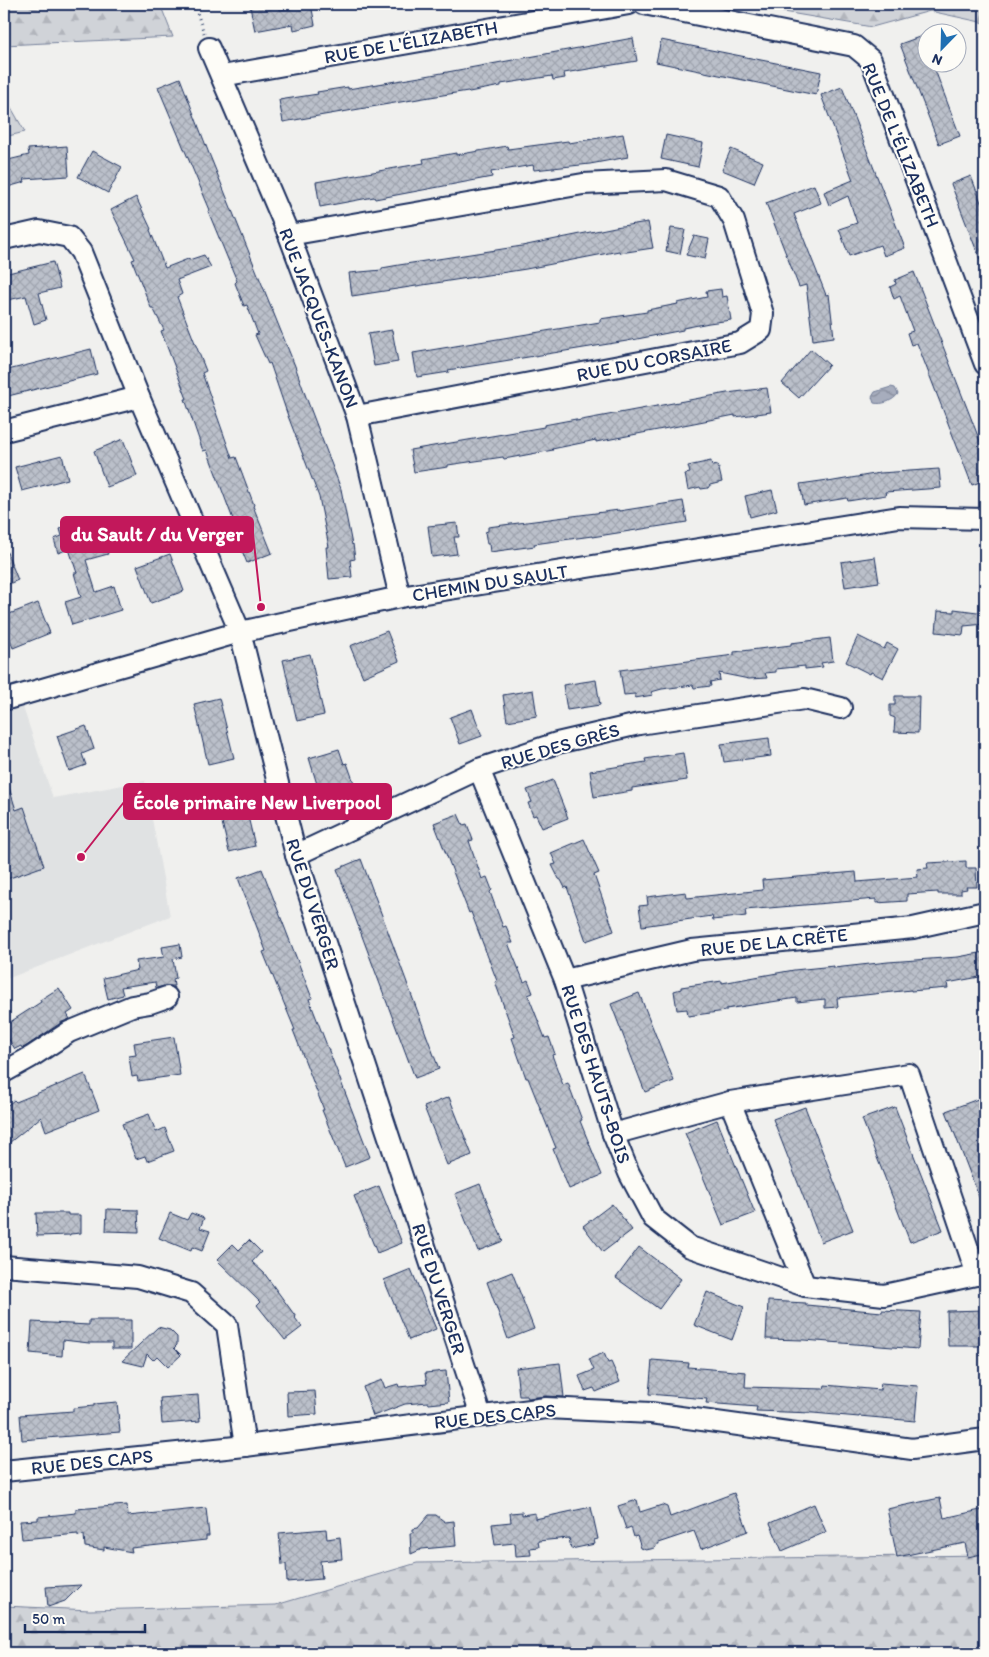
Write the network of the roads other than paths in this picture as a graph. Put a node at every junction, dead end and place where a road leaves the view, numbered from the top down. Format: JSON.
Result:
{"nodes":[{"id":1,"x":629,"y":4,"type":"edge"},
{"id":2,"x":644,"y":4,"type":"edge"},
{"id":3,"x":209,"y":48,"type":"road end"},
{"id":4,"x":222,"y":76,"type":"junction"},
{"id":5,"x":289,"y":235,"type":"junction"},
{"id":6,"x":4,"y":239,"type":"edge"},
{"id":7,"x":985,"y":364,"type":"edge"},
{"id":8,"x":139,"y":397,"type":"junction"},
{"id":9,"x":357,"y":416,"type":"junction"},
{"id":10,"x":4,"y":431,"type":"edge"},
{"id":11,"x":985,"y":519,"type":"edge"},
{"id":12,"x":400,"y":597,"type":"junction"},
{"id":13,"x":240,"y":632,"type":"junction"},
{"id":14,"x":4,"y":700,"type":"edge"},
{"id":15,"x":840,"y":708,"type":"dead end"},
{"id":16,"x":479,"y":769,"type":"junction"},
{"id":17,"x":296,"y":855,"type":"junction"},
{"id":18,"x":985,"y":912,"type":"edge"},
{"id":19,"x":565,"y":980,"type":"junction"},
{"id":20,"x":167,"y":996,"type":"dead end"},
{"id":21,"x":4,"y":1072,"type":"edge"},
{"id":22,"x":730,"y":1102,"type":"junction"},
{"id":23,"x":613,"y":1134,"type":"junction"},
{"id":24,"x":4,"y":1266,"type":"edge"},
{"id":25,"x":981,"y":1274,"type":"edge"},
{"id":26,"x":805,"y":1286,"type":"junction"},
{"id":27,"x":481,"y":1416,"type":"junction"},
{"id":28,"x":985,"y":1439,"type":"edge"},
{"id":29,"x":245,"y":1446,"type":"junction"},
{"id":30,"x":4,"y":1471,"type":"edge"}],
"edges":[{"from":1,"to":4,"type":"street","name":"RUE DE L'ÉLIZABETH"},
{"from":2,"to":7,"type":"street","name":"RUE DE L'ÉLIZABETH"},
{"from":3,"to":4,"type":"street","name":"RUE JACQUES-KANON"},
{"from":4,"to":5,"type":"street","name":"RUE JACQUES-KANON"},
{"from":5,"to":9,"type":"street","name":"RUE JACQUES-KANON"},
{"from":5,"to":9,"type":"street","name":"RUE DU CORSAIRE"},
{"from":6,"to":8,"type":"street","name":"RUE DU VERGER"},
{"from":8,"to":10,"type":"street"},
{"from":8,"to":13,"type":"street","name":"RUE DU VERGER"},
{"from":9,"to":12,"type":"street","name":"RUE JACQUES-KANON"},
{"from":11,"to":12,"type":"street","name":"CHEMIN DU SAULT"},
{"from":12,"to":13,"type":"street","name":"CHEMIN DU SAULT"},
{"from":13,"to":14,"type":"street","name":"CHEMIN DU SAULT"},
{"from":13,"to":17,"type":"street","name":"RUE DU VERGER"},
{"from":15,"to":16,"type":"street","name":"RUE DES GRÈS"},
{"from":16,"to":17,"type":"street","name":"RUE DES GRÈS"},
{"from":16,"to":19,"type":"street","name":"RUE DES HAUTS-BOIS"},
{"from":17,"to":27,"type":"street","name":"RUE DU VERGER"},
{"from":18,"to":19,"type":"street","name":"RUE DE LA CRÊTE"},
{"from":19,"to":23,"type":"street","name":"RUE DES HAUTS-BOIS"},
{"from":20,"to":21,"type":"street"},
{"from":22,"to":23,"type":"street"},
{"from":22,"to":25,"type":"street"},
{"from":22,"to":26,"type":"street"},
{"from":23,"to":26,"type":"street","name":"RUE DES HAUTS-BOIS"},
{"from":24,"to":29,"type":"street"},
{"from":25,"to":26,"type":"street","name":"RUE DES HAUTS-BOIS"},
{"from":27,"to":28,"type":"street","name":"RUE DES CAPS"},
{"from":27,"to":29,"type":"street","name":"RUE DES CAPS"},
{"from":29,"to":30,"type":"street","name":"RUE DES CAPS"}]}
